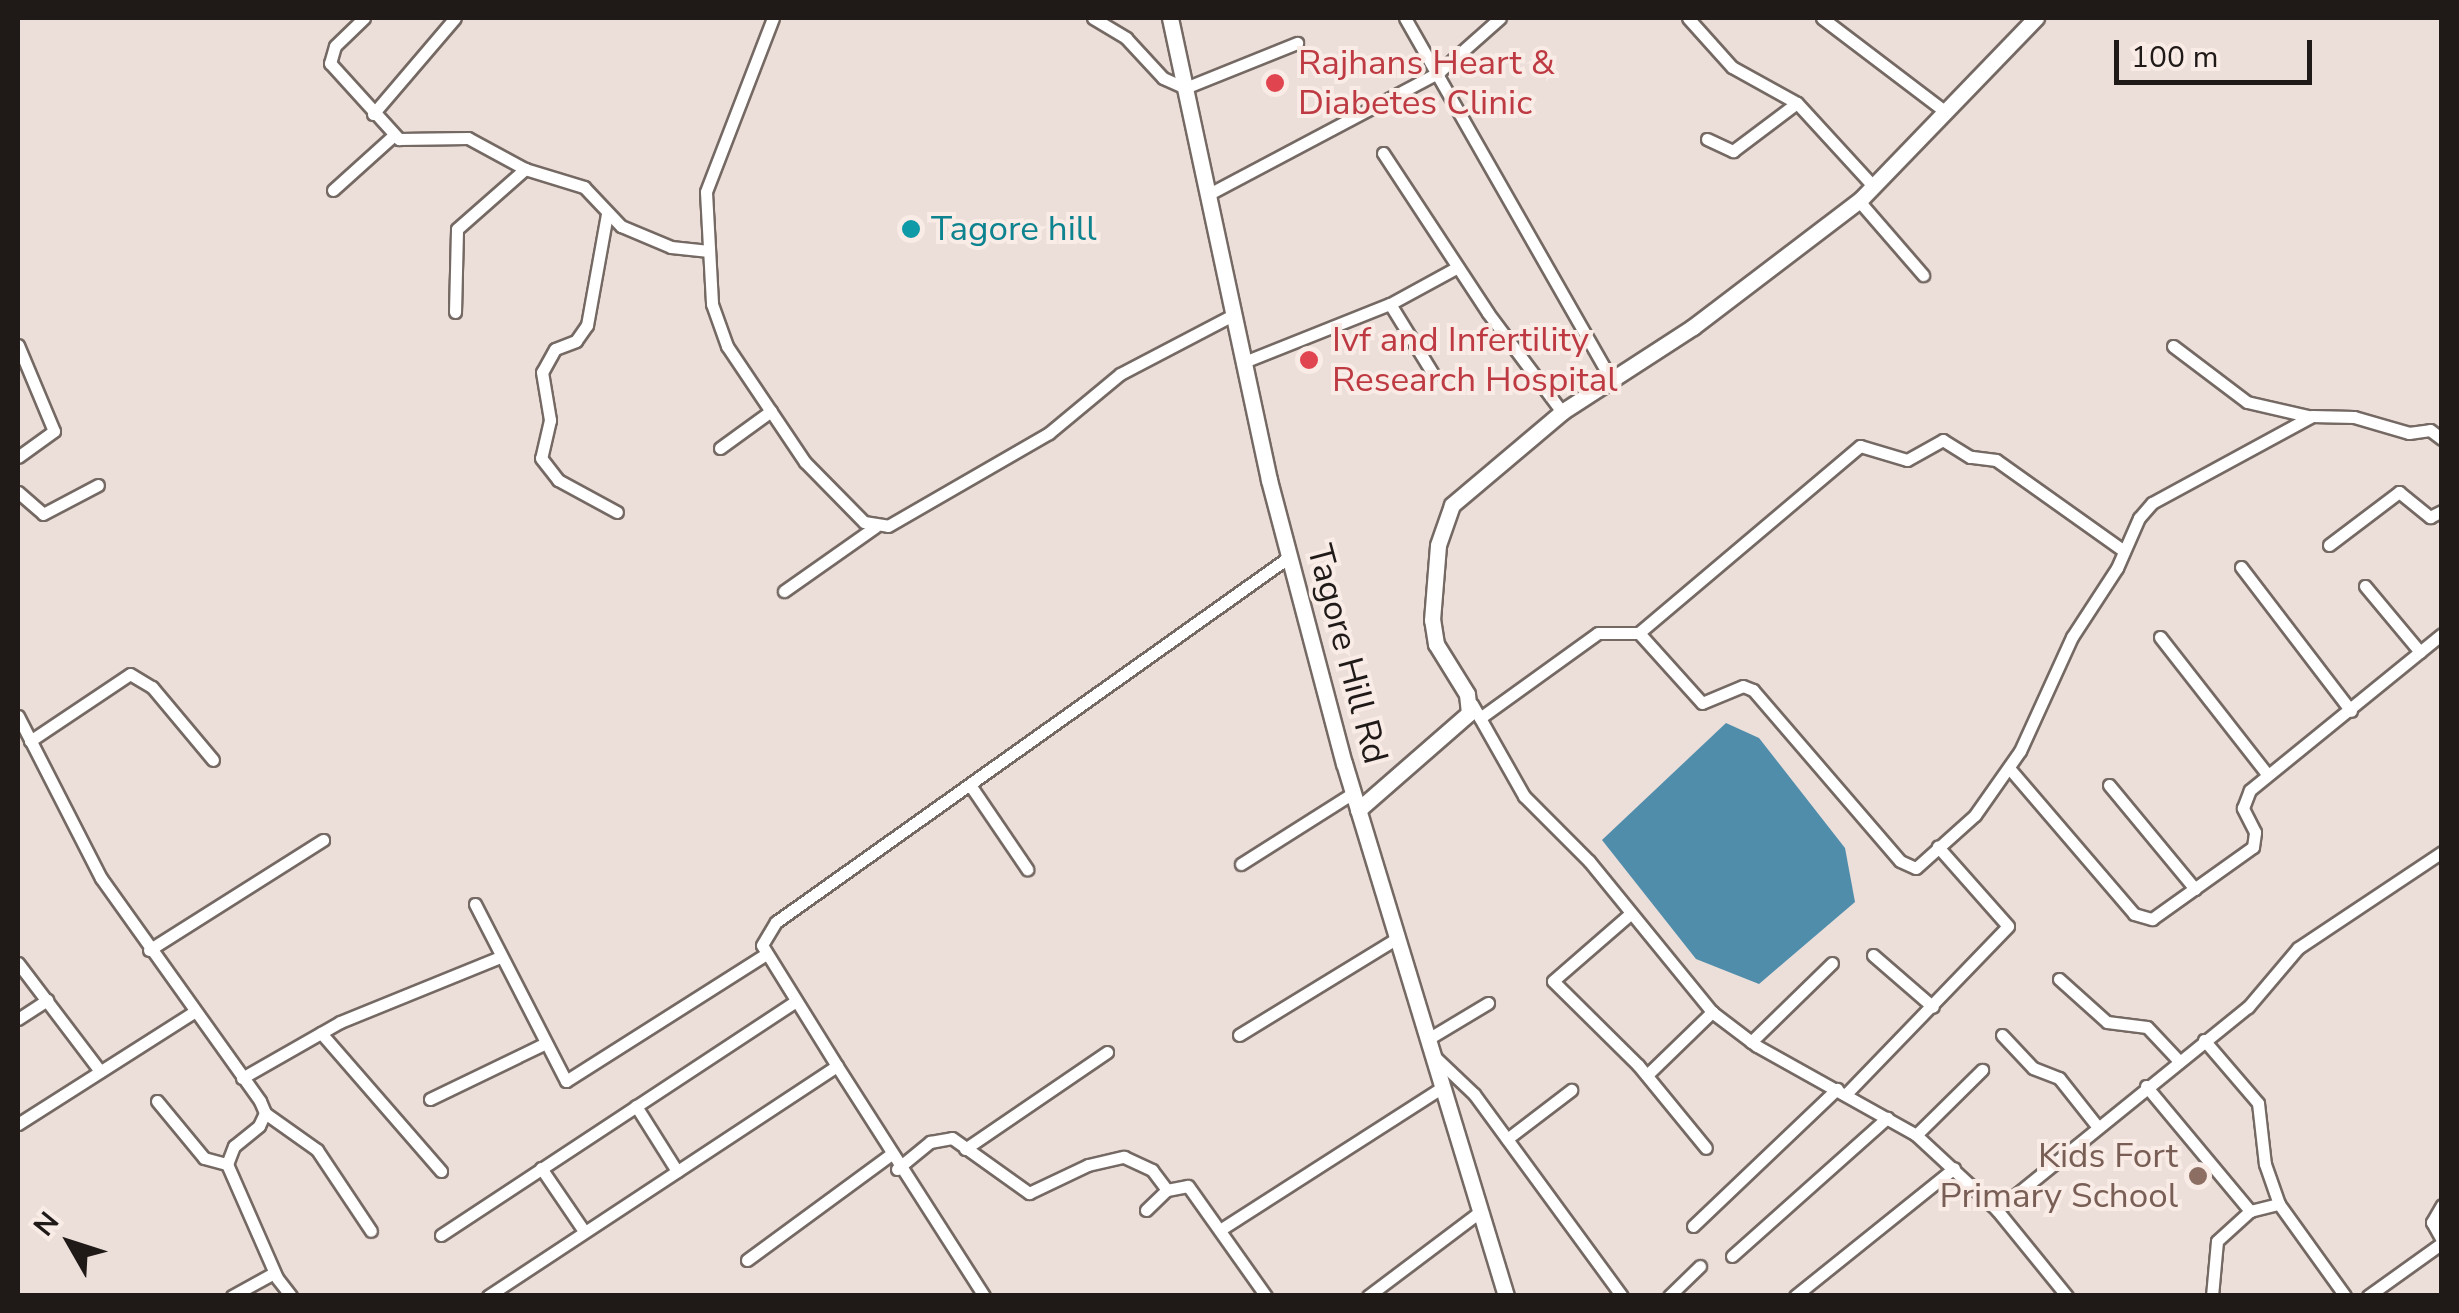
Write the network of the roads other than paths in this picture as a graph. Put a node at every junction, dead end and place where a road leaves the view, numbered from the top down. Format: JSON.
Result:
{"nodes":[{"id":1,"x":364,"y":18,"type":"edge"},
{"id":2,"x":455,"y":18,"type":"edge"},
{"id":3,"x":773,"y":18,"type":"edge"},
{"id":4,"x":1093,"y":18,"type":"edge"},
{"id":5,"x":1170,"y":18,"type":"edge"},
{"id":6,"x":1404,"y":18,"type":"edge"},
{"id":7,"x":1500,"y":18,"type":"edge"},
{"id":8,"x":1688,"y":18,"type":"edge"},
{"id":9,"x":1822,"y":18,"type":"edge"},
{"id":10,"x":2036,"y":18,"type":"edge"},
{"id":11,"x":1297,"y":43,"type":"dead end"},
{"id":12,"x":1438,"y":72,"type":"junction"},
{"id":13,"x":1185,"y":88,"type":"junction"},
{"id":14,"x":1797,"y":104,"type":"junction"},
{"id":15,"x":1946,"y":112,"type":"junction"},
{"id":16,"x":373,"y":114,"type":"junction"},
{"id":17,"x":394,"y":135,"type":"junction"},
{"id":18,"x":1707,"y":138,"type":"dead end"},
{"id":19,"x":1383,"y":152,"type":"dead end"},
{"id":20,"x":525,"y":168,"type":"junction"},
{"id":21,"x":1874,"y":186,"type":"junction"},
{"id":22,"x":333,"y":190,"type":"dead end"},
{"id":23,"x":1207,"y":195,"type":"junction"},
{"id":24,"x":1859,"y":202,"type":"junction"},
{"id":25,"x":606,"y":214,"type":"junction"},
{"id":26,"x":709,"y":252,"type":"junction"},
{"id":27,"x":1458,"y":267,"type":"junction"},
{"id":28,"x":1923,"y":275,"type":"dead end"},
{"id":29,"x":1390,"y":304,"type":"junction"},
{"id":30,"x":455,"y":312,"type":"dead end"},
{"id":31,"x":1233,"y":315,"type":"junction"},
{"id":32,"x":18,"y":344,"type":"edge"},
{"id":33,"x":2173,"y":346,"type":"dead end"},
{"id":34,"x":1244,"y":362,"type":"junction"},
{"id":35,"x":1432,"y":374,"type":"dead end"},
{"id":36,"x":1610,"y":377,"type":"junction"},
{"id":37,"x":771,"y":411,"type":"junction"},
{"id":38,"x":1562,"y":412,"type":"junction"},
{"id":39,"x":2312,"y":416,"type":"junction"},
{"id":40,"x":2442,"y":439,"type":"edge"},
{"id":41,"x":720,"y":448,"type":"dead end"},
{"id":42,"x":18,"y":457,"type":"edge"},
{"id":43,"x":98,"y":485,"type":"dead end"},
{"id":44,"x":18,"y":492,"type":"edge"},
{"id":45,"x":2442,"y":511,"type":"edge"},
{"id":46,"x":617,"y":512,"type":"dead end"},
{"id":47,"x":875,"y":527,"type":"junction"},
{"id":48,"x":2329,"y":545,"type":"dead end"},
{"id":49,"x":2124,"y":551,"type":"junction"},
{"id":50,"x":1289,"y":557,"type":"junction"},
{"id":51,"x":2242,"y":567,"type":"dead end"},
{"id":52,"x":2366,"y":586,"type":"dead end"},
{"id":53,"x":784,"y":591,"type":"dead end"},
{"id":54,"x":1639,"y":633,"type":"junction"},
{"id":55,"x":2442,"y":634,"type":"edge"},
{"id":56,"x":2160,"y":636,"type":"dead end"},
{"id":57,"x":2420,"y":652,"type":"junction"},
{"id":58,"x":1476,"y":711,"type":"junction"},
{"id":59,"x":2351,"y":711,"type":"junction"},
{"id":60,"x":20,"y":725,"type":"edge"},
{"id":61,"x":30,"y":742,"type":"junction"},
{"id":62,"x":213,"y":760,"type":"dead end"},
{"id":63,"x":2009,"y":768,"type":"junction"},
{"id":64,"x":2268,"y":775,"type":"junction"},
{"id":65,"x":970,"y":785,"type":"junction"},
{"id":66,"x":2109,"y":785,"type":"dead end"},
{"id":67,"x":1353,"y":793,"type":"junction"},
{"id":68,"x":1358,"y":810,"type":"junction"},
{"id":69,"x":323,"y":840,"type":"dead end"},
{"id":70,"x":1938,"y":847,"type":"junction"},
{"id":71,"x":2442,"y":852,"type":"edge"},
{"id":72,"x":1241,"y":864,"type":"dead end"},
{"id":73,"x":1028,"y":869,"type":"dead end"},
{"id":74,"x":2195,"y":888,"type":"junction"},
{"id":75,"x":475,"y":904,"type":"dead end"},
{"id":76,"x":1630,"y":914,"type":"junction"},
{"id":77,"x":1397,"y":938,"type":"junction"},
{"id":78,"x":149,"y":950,"type":"junction"},
{"id":79,"x":766,"y":954,"type":"junction"},
{"id":80,"x":1873,"y":955,"type":"dead end"},
{"id":81,"x":500,"y":956,"type":"junction"},
{"id":82,"x":1832,"y":962,"type":"dead end"},
{"id":83,"x":18,"y":963,"type":"edge"},
{"id":84,"x":2059,"y":979,"type":"dead end"},
{"id":85,"x":47,"y":1000,"type":"junction"},
{"id":86,"x":796,"y":1001,"type":"junction"},
{"id":87,"x":1488,"y":1003,"type":"dead end"},
{"id":88,"x":1933,"y":1007,"type":"junction"},
{"id":89,"x":1712,"y":1012,"type":"junction"},
{"id":90,"x":192,"y":1013,"type":"junction"},
{"id":91,"x":18,"y":1019,"type":"edge"},
{"id":92,"x":321,"y":1032,"type":"junction"},
{"id":93,"x":1239,"y":1035,"type":"dead end"},
{"id":94,"x":2002,"y":1035,"type":"dead end"},
{"id":95,"x":1428,"y":1039,"type":"junction"},
{"id":96,"x":2204,"y":1040,"type":"junction"},
{"id":97,"x":1751,"y":1042,"type":"junction"},
{"id":98,"x":544,"y":1044,"type":"junction"},
{"id":99,"x":1107,"y":1052,"type":"dead end"},
{"id":100,"x":1434,"y":1056,"type":"junction"},
{"id":101,"x":2178,"y":1060,"type":"junction"},
{"id":102,"x":837,"y":1066,"type":"junction"},
{"id":103,"x":1982,"y":1070,"type":"dead end"},
{"id":104,"x":100,"y":1072,"type":"junction"},
{"id":105,"x":1647,"y":1075,"type":"junction"},
{"id":106,"x":242,"y":1078,"type":"junction"},
{"id":107,"x":2146,"y":1086,"type":"junction"},
{"id":108,"x":1443,"y":1087,"type":"junction"},
{"id":109,"x":1571,"y":1090,"type":"dead end"},
{"id":110,"x":1841,"y":1091,"type":"junction"},
{"id":111,"x":430,"y":1100,"type":"dead end"},
{"id":112,"x":157,"y":1101,"type":"dead end"},
{"id":113,"x":636,"y":1106,"type":"junction"},
{"id":114,"x":265,"y":1114,"type":"junction"},
{"id":115,"x":1887,"y":1118,"type":"junction"},
{"id":116,"x":18,"y":1124,"type":"edge"},
{"id":117,"x":2096,"y":1126,"type":"junction"},
{"id":118,"x":1916,"y":1135,"type":"junction"},
{"id":119,"x":1507,"y":1139,"type":"junction"},
{"id":120,"x":965,"y":1148,"type":"junction"},
{"id":121,"x":1706,"y":1148,"type":"dead end"},
{"id":122,"x":890,"y":1155,"type":"junction"},
{"id":123,"x":228,"y":1164,"type":"junction"},
{"id":124,"x":541,"y":1168,"type":"junction"},
{"id":125,"x":1954,"y":1168,"type":"junction"},
{"id":126,"x":898,"y":1169,"type":"junction"},
{"id":127,"x":440,"y":1171,"type":"dead end"},
{"id":128,"x":677,"y":1171,"type":"junction"},
{"id":129,"x":1168,"y":1190,"type":"junction"},
{"id":130,"x":2278,"y":1204,"type":"junction"},
{"id":131,"x":2442,"y":1205,"type":"edge"},
{"id":132,"x":1146,"y":1210,"type":"dead end"},
{"id":133,"x":1997,"y":1210,"type":"junction"},
{"id":134,"x":2250,"y":1210,"type":"junction"},
{"id":135,"x":1480,"y":1211,"type":"junction"},
{"id":136,"x":1694,"y":1226,"type":"dead end"},
{"id":137,"x":1220,"y":1230,"type":"junction"},
{"id":138,"x":371,"y":1231,"type":"dead end"},
{"id":139,"x":584,"y":1231,"type":"junction"},
{"id":140,"x":441,"y":1234,"type":"dead end"},
{"id":141,"x":2442,"y":1241,"type":"edge"},
{"id":142,"x":1732,"y":1256,"type":"dead end"},
{"id":143,"x":748,"y":1260,"type":"dead end"},
{"id":144,"x":1700,"y":1266,"type":"dead end"},
{"id":145,"x":274,"y":1272,"type":"junction"},
{"id":146,"x":232,"y":1296,"type":"edge"},
{"id":147,"x":291,"y":1296,"type":"edge"},
{"id":148,"x":488,"y":1296,"type":"edge"},
{"id":149,"x":984,"y":1296,"type":"edge"},
{"id":150,"x":1266,"y":1296,"type":"edge"},
{"id":151,"x":1368,"y":1296,"type":"edge"},
{"id":152,"x":1506,"y":1296,"type":"edge"},
{"id":153,"x":1622,"y":1296,"type":"edge"},
{"id":154,"x":1670,"y":1296,"type":"edge"},
{"id":155,"x":1795,"y":1296,"type":"edge"},
{"id":156,"x":2067,"y":1296,"type":"edge"},
{"id":157,"x":2212,"y":1296,"type":"edge"},
{"id":158,"x":2345,"y":1296,"type":"edge"},
{"id":159,"x":2368,"y":1296,"type":"edge"}],
"edges":[{"from":1,"to":16,"type":"street"},
{"from":2,"to":16,"type":"street"},
{"from":3,"to":26,"type":"street"},
{"from":4,"to":13,"type":"street"},
{"from":5,"to":13,"type":"main road","name":"Tagore Hill Rd"},
{"from":6,"to":12,"type":"street"},
{"from":7,"to":12,"type":"street"},
{"from":8,"to":14,"type":"street"},
{"from":9,"to":15,"type":"street"},
{"from":10,"to":15,"type":"main road"},
{"from":11,"to":13,"type":"street"},
{"from":12,"to":23,"type":"street"},
{"from":12,"to":36,"type":"street"},
{"from":13,"to":23,"type":"main road","name":"Tagore Hill Rd"},
{"from":14,"to":18,"type":"street"},
{"from":14,"to":21,"type":"street"},
{"from":15,"to":21,"type":"main road"},
{"from":16,"to":17,"type":"street"},
{"from":17,"to":20,"type":"street"},
{"from":17,"to":22,"type":"street"},
{"from":19,"to":27,"type":"street"},
{"from":20,"to":25,"type":"street"},
{"from":20,"to":30,"type":"street"},
{"from":21,"to":24,"type":"main road"},
{"from":23,"to":31,"type":"main road","name":"Tagore Hill Rd"},
{"from":24,"to":28,"type":"street"},
{"from":24,"to":36,"type":"main road"},
{"from":25,"to":26,"type":"street"},
{"from":25,"to":46,"type":"street"},
{"from":26,"to":37,"type":"street"},
{"from":27,"to":29,"type":"street"},
{"from":27,"to":38,"type":"street"},
{"from":29,"to":34,"type":"street"},
{"from":29,"to":35,"type":"street"},
{"from":31,"to":34,"type":"main road","name":"Tagore Hill Rd"},
{"from":31,"to":47,"type":"street"},
{"from":32,"to":42,"type":"street"},
{"from":33,"to":39,"type":"street"},
{"from":34,"to":50,"type":"main road","name":"Tagore Hill Rd"},
{"from":36,"to":38,"type":"main road"},
{"from":37,"to":41,"type":"street"},
{"from":37,"to":47,"type":"street"},
{"from":38,"to":58,"type":"main road"},
{"from":39,"to":40,"type":"street"},
{"from":39,"to":49,"type":"street"},
{"from":43,"to":44,"type":"street"},
{"from":45,"to":48,"type":"street"},
{"from":47,"to":53,"type":"street"},
{"from":49,"to":54,"type":"street"},
{"from":49,"to":63,"type":"street"},
{"from":50,"to":65,"type":"street"},
{"from":50,"to":67,"type":"main road","name":"Tagore Hill Rd"},
{"from":51,"to":59,"type":"street"},
{"from":52,"to":57,"type":"street"},
{"from":54,"to":58,"type":"street"},
{"from":54,"to":70,"type":"street"},
{"from":55,"to":57,"type":"street"},
{"from":56,"to":64,"type":"street"},
{"from":57,"to":59,"type":"street"},
{"from":58,"to":68,"type":"main road"},
{"from":58,"to":76,"type":"street"},
{"from":59,"to":64,"type":"street"},
{"from":60,"to":61,"type":"street"},
{"from":61,"to":62,"type":"street"},
{"from":61,"to":78,"type":"street"},
{"from":63,"to":70,"type":"street"},
{"from":63,"to":74,"type":"street"},
{"from":64,"to":74,"type":"street"},
{"from":65,"to":73,"type":"street"},
{"from":65,"to":79,"type":"street"},
{"from":66,"to":74,"type":"street"},
{"from":67,"to":68,"type":"main road","name":"Tagore Hill Rd"},
{"from":67,"to":72,"type":"street"},
{"from":68,"to":77,"type":"main road","name":"Tagore Hill Rd"},
{"from":69,"to":78,"type":"street"},
{"from":70,"to":88,"type":"street"},
{"from":71,"to":96,"type":"street"},
{"from":75,"to":81,"type":"street"},
{"from":76,"to":89,"type":"street"},
{"from":76,"to":105,"type":"street"},
{"from":77,"to":93,"type":"street"},
{"from":77,"to":95,"type":"main road","name":"Tagore Hill Rd"},
{"from":78,"to":90,"type":"street"},
{"from":79,"to":86,"type":"street"},
{"from":79,"to":98,"type":"street"},
{"from":80,"to":88,"type":"street"},
{"from":81,"to":92,"type":"street"},
{"from":81,"to":98,"type":"street"},
{"from":82,"to":97,"type":"street"},
{"from":83,"to":85,"type":"street"},
{"from":84,"to":101,"type":"street"},
{"from":85,"to":91,"type":"street"},
{"from":85,"to":104,"type":"street"},
{"from":86,"to":102,"type":"street"},
{"from":86,"to":113,"type":"street"},
{"from":87,"to":95,"type":"street"},
{"from":88,"to":110,"type":"street"},
{"from":89,"to":97,"type":"street"},
{"from":89,"to":105,"type":"street"},
{"from":90,"to":104,"type":"street"},
{"from":90,"to":106,"type":"street"},
{"from":92,"to":106,"type":"street"},
{"from":92,"to":127,"type":"street"},
{"from":94,"to":117,"type":"street"},
{"from":95,"to":100,"type":"main road","name":"Tagore Hill Rd"},
{"from":96,"to":101,"type":"street"},
{"from":96,"to":130,"type":"street"},
{"from":97,"to":110,"type":"street"},
{"from":98,"to":111,"type":"street"},
{"from":99,"to":120,"type":"street"},
{"from":100,"to":108,"type":"main road","name":"Tagore Hill Rd"},
{"from":100,"to":119,"type":"street"},
{"from":101,"to":107,"type":"street"},
{"from":102,"to":122,"type":"street"},
{"from":102,"to":128,"type":"street"},
{"from":103,"to":118,"type":"street"},
{"from":104,"to":116,"type":"street"},
{"from":105,"to":121,"type":"street"},
{"from":106,"to":114,"type":"street"},
{"from":107,"to":117,"type":"street"},
{"from":107,"to":134,"type":"street"},
{"from":108,"to":135,"type":"main road","name":"Tagore Hill Rd"},
{"from":108,"to":137,"type":"street"},
{"from":109,"to":119,"type":"street"},
{"from":110,"to":115,"type":"street"},
{"from":110,"to":136,"type":"street"},
{"from":112,"to":123,"type":"street"},
{"from":113,"to":124,"type":"street"},
{"from":113,"to":128,"type":"street"},
{"from":114,"to":123,"type":"street"},
{"from":114,"to":138,"type":"street"},
{"from":115,"to":118,"type":"street"},
{"from":115,"to":142,"type":"street"},
{"from":117,"to":133,"type":"street"},
{"from":118,"to":125,"type":"street"},
{"from":119,"to":153,"type":"street"},
{"from":120,"to":126,"type":"street"},
{"from":120,"to":129,"type":"street"},
{"from":122,"to":126,"type":"street"},
{"from":122,"to":143,"type":"street"},
{"from":123,"to":145,"type":"street"},
{"from":124,"to":139,"type":"street"},
{"from":124,"to":140,"type":"street"},
{"from":125,"to":133,"type":"street"},
{"from":125,"to":155,"type":"street"},
{"from":126,"to":149,"type":"street"},
{"from":128,"to":139,"type":"street"},
{"from":129,"to":132,"type":"street"},
{"from":129,"to":137,"type":"street"},
{"from":130,"to":134,"type":"street"},
{"from":130,"to":158,"type":"street"},
{"from":131,"to":141,"type":"street"},
{"from":133,"to":156,"type":"street"},
{"from":134,"to":157,"type":"street"},
{"from":135,"to":151,"type":"street"},
{"from":135,"to":152,"type":"main road","name":"Tagore Hill Rd"},
{"from":137,"to":150,"type":"street"},
{"from":139,"to":148,"type":"street"},
{"from":141,"to":159,"type":"street"},
{"from":144,"to":154,"type":"street"},
{"from":145,"to":146,"type":"street"},
{"from":145,"to":147,"type":"street"}]}
